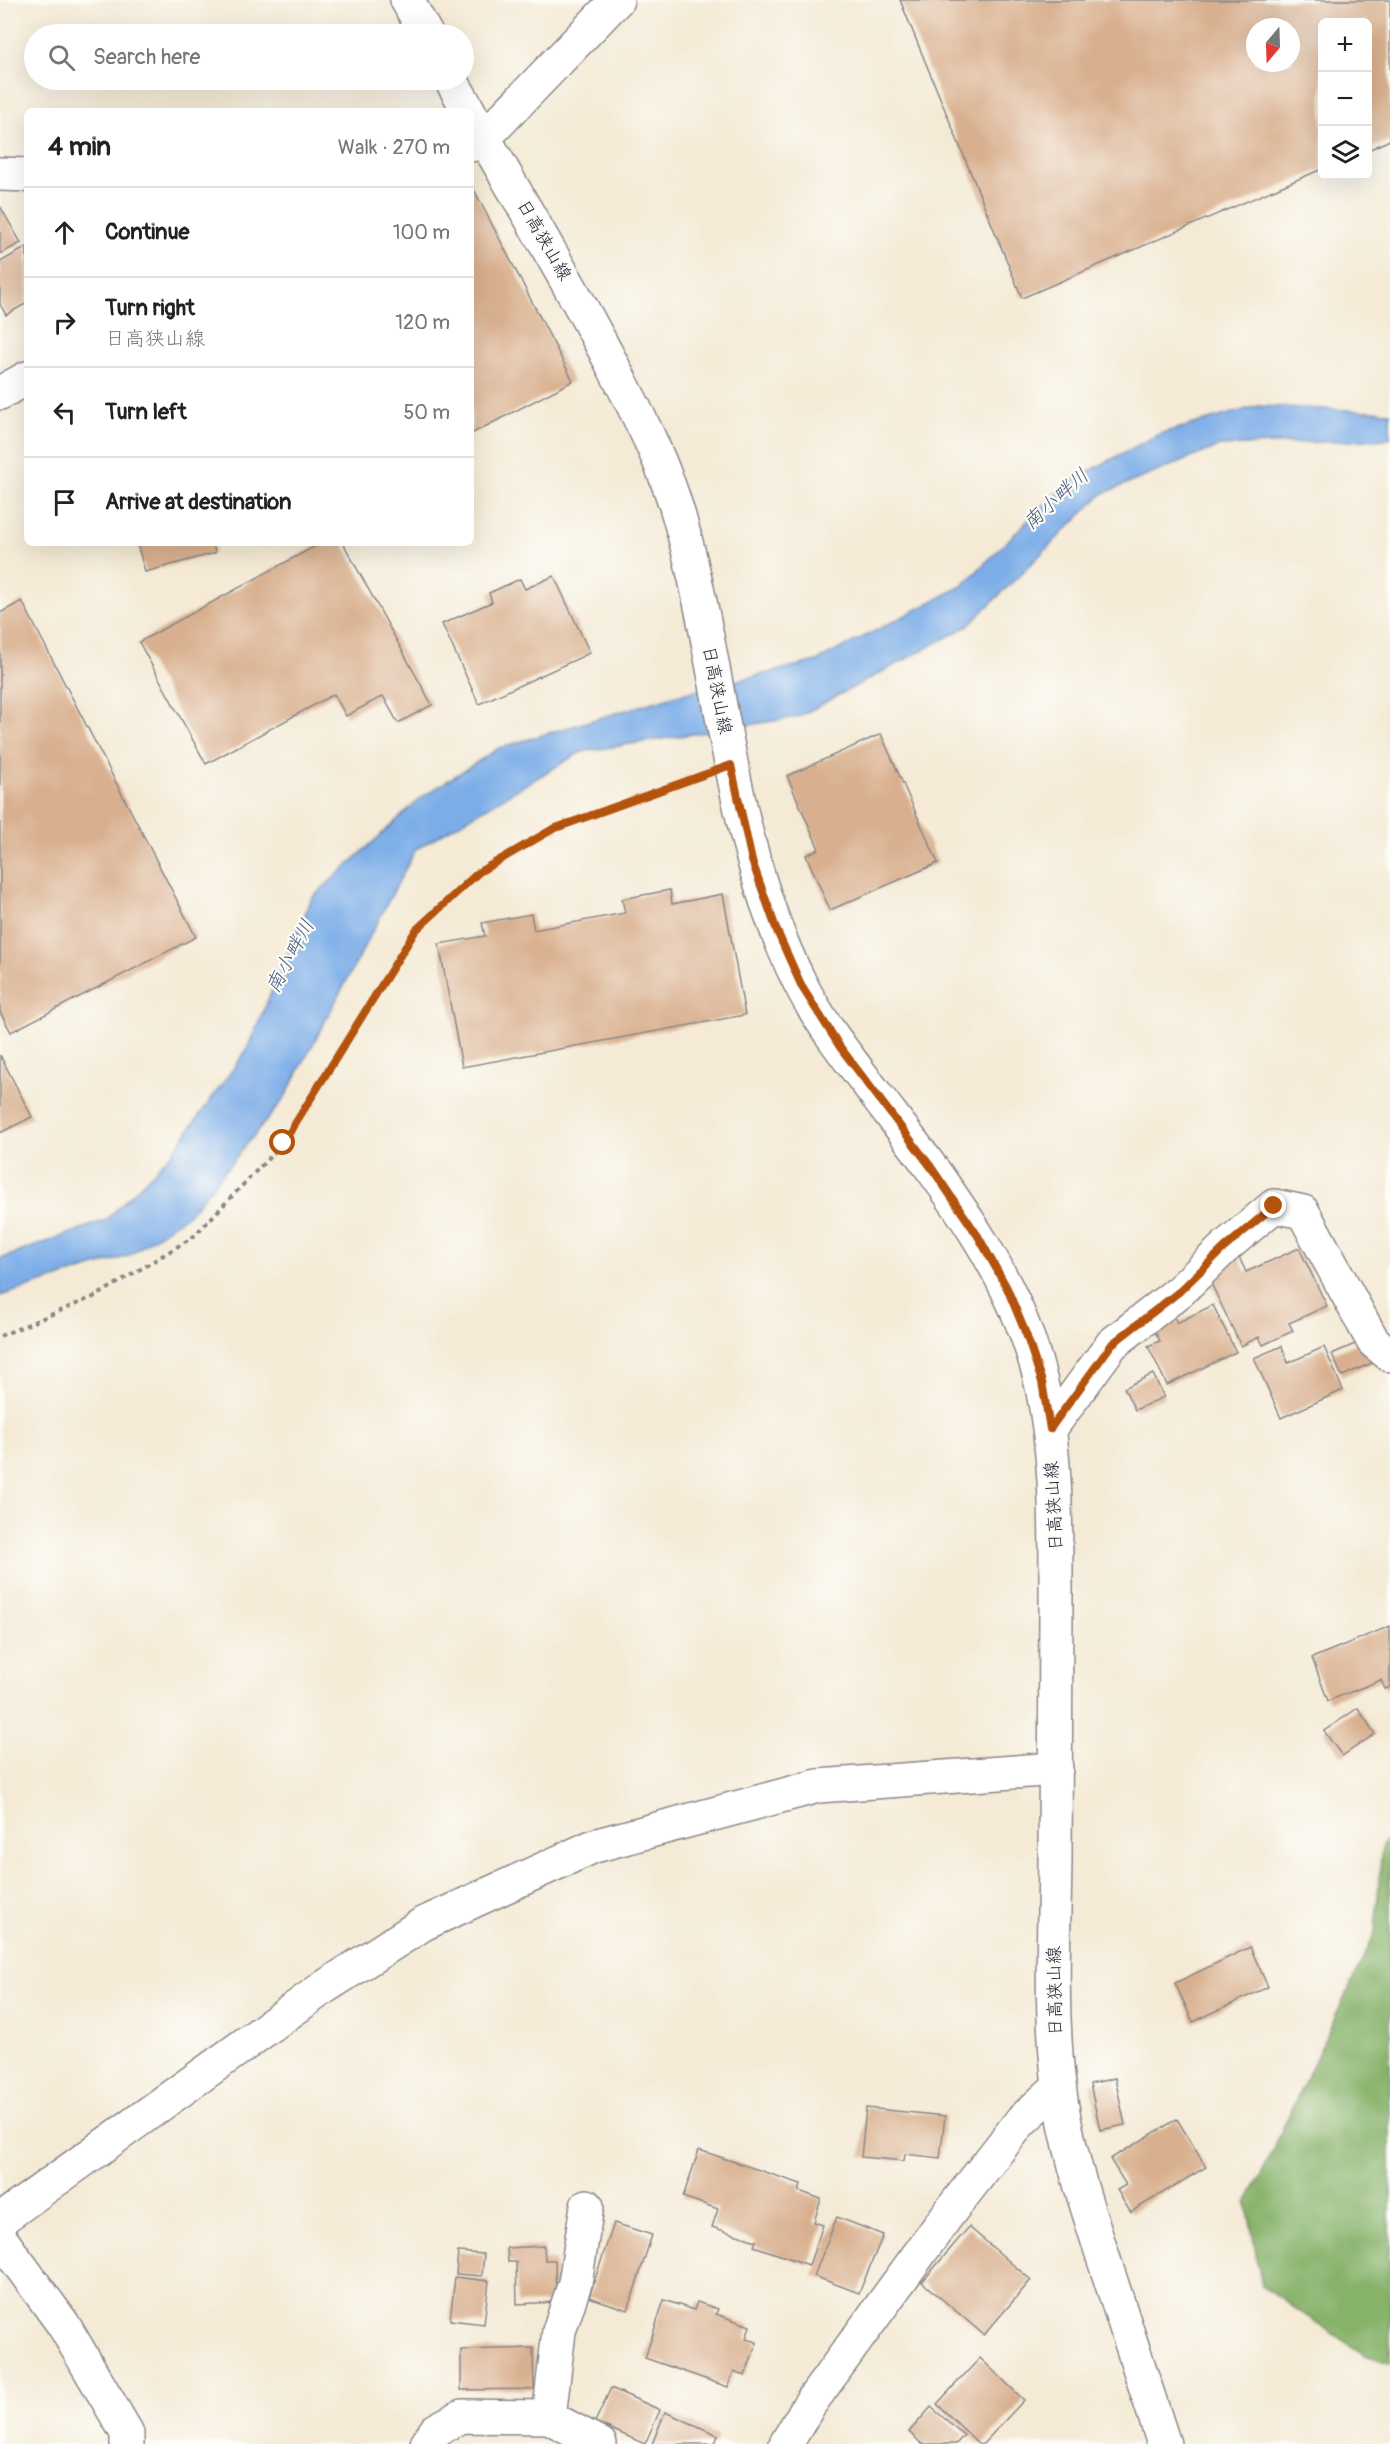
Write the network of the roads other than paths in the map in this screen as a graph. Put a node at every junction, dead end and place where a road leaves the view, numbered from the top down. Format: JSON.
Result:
{"nodes":[{"id":1,"x":407,"y":0,"type":"edge"},
{"id":2,"x":617,"y":0,"type":"edge"},
{"id":3,"x":420,"y":24,"type":"edge"},
{"id":4,"x":456,"y":90,"type":"edge"},
{"id":5,"x":465,"y":108,"type":"edge"},
{"id":6,"x":474,"y":127,"type":"edge"},
{"id":7,"x":0,"y":174,"type":"edge"},
{"id":8,"x":24,"y":176,"type":"edge"},
{"id":9,"x":24,"y":380,"type":"edge"},
{"id":10,"x":0,"y":393,"type":"edge"},
{"id":11,"x":1390,"y":1354,"type":"edge"},
{"id":12,"x":1050,"y":1429,"type":"junction"},
{"id":13,"x":1056,"y":1769,"type":"junction"},
{"id":14,"x":1059,"y":2086,"type":"junction"},
{"id":15,"x":587,"y":2206,"type":"dead end"},
{"id":16,"x":0,"y":2220,"type":"edge"},
{"id":17,"x":0,"y":2238,"type":"edge"},
{"id":18,"x":549,"y":2417,"type":"junction"},
{"id":19,"x":127,"y":2444,"type":"edge"},
{"id":20,"x":426,"y":2444,"type":"edge"},
{"id":21,"x":600,"y":2444,"type":"edge"},
{"id":22,"x":786,"y":2444,"type":"edge"},
{"id":23,"x":1164,"y":2444,"type":"edge"}],
"edges":[{"from":1,"to":3,"type":"street"},
{"from":2,"to":6,"type":"street"},
{"from":4,"to":5,"type":"street","name":"日高狭山線"},
{"from":6,"to":12,"type":"street","name":"日高狭山線"},
{"from":7,"to":8,"type":"street"},
{"from":9,"to":10,"type":"street"},
{"from":11,"to":12,"type":"street"},
{"from":12,"to":13,"type":"street","name":"日高狭山線"},
{"from":13,"to":14,"type":"street","name":"日高狭山線"},
{"from":13,"to":16,"type":"street"},
{"from":14,"to":22,"type":"street"},
{"from":14,"to":23,"type":"street","name":"日高狭山線"},
{"from":15,"to":18,"type":"street"},
{"from":17,"to":19,"type":"street"},
{"from":18,"to":20,"type":"street"},
{"from":18,"to":21,"type":"street"}]}
